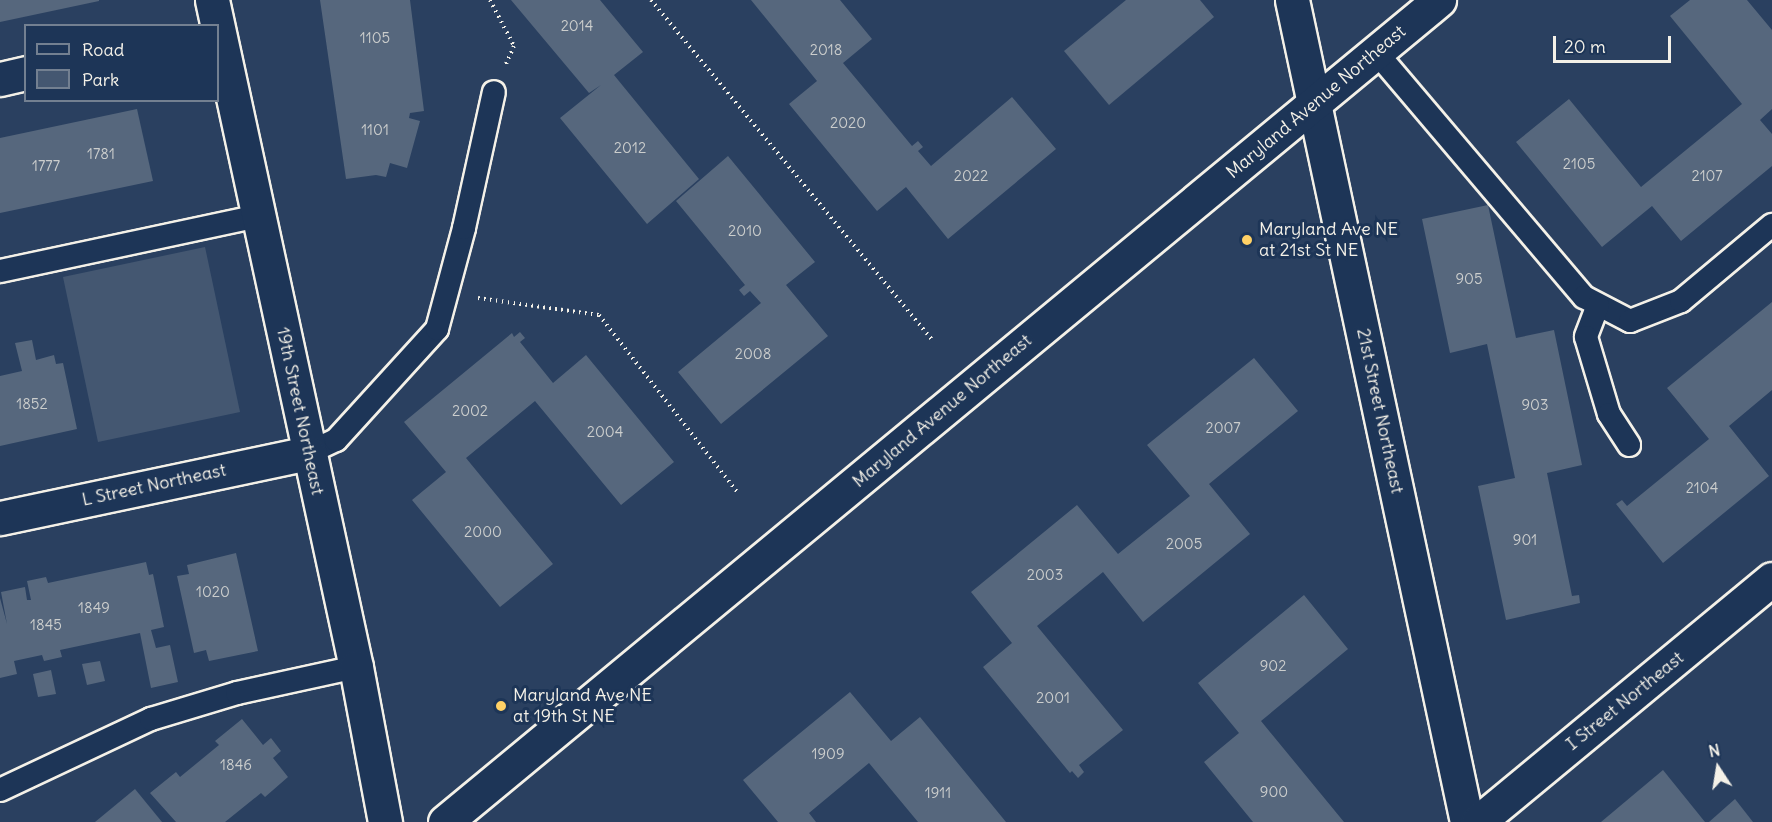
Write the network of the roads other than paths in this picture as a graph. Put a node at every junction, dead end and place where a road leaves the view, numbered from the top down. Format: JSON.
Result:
{"nodes":[{"id":1,"x":212,"y":0,"type":"edge"},
{"id":2,"x":230,"y":0,"type":"edge"},
{"id":3,"x":1292,"y":0,"type":"edge"},
{"id":4,"x":1439,"y":0,"type":"edge"},
{"id":5,"x":216,"y":24,"type":"edge"},
{"id":6,"x":219,"y":29,"type":"edge"},
{"id":7,"x":219,"y":37,"type":"edge"},
{"id":8,"x":1376,"y":52,"type":"junction"},
{"id":9,"x":24,"y":74,"type":"edge"},
{"id":10,"x":0,"y":79,"type":"edge"},
{"id":11,"x":494,"y":92,"type":"road end"},
{"id":12,"x":1314,"y":103,"type":"junction"},
{"id":13,"x":258,"y":216,"type":"junction"},
{"id":14,"x":1772,"y":225,"type":"edge"},
{"id":15,"x":0,"y":271,"type":"edge"},
{"id":16,"x":1598,"y":305,"type":"junction"},
{"id":17,"x":1629,"y":445,"type":"dead end"},
{"id":18,"x":308,"y":453,"type":"junction"},
{"id":19,"x":0,"y":518,"type":"edge"},
{"id":20,"x":1772,"y":579,"type":"edge"},
{"id":21,"x":356,"y":667,"type":"junction"},
{"id":22,"x":0,"y":790,"type":"edge"},
{"id":23,"x":386,"y":822,"type":"edge"},
{"id":24,"x":444,"y":822,"type":"edge"},
{"id":25,"x":1467,"y":822,"type":"edge"},
{"id":26,"x":1478,"y":822,"type":"edge"}],
"edges":[{"from":1,"to":5,"type":"street","name":"19th Street Northeast"},
{"from":2,"to":6,"type":"street"},
{"from":3,"to":12,"type":"street","name":"21st Street Northeast"},
{"from":4,"to":8,"type":"street","name":"Maryland Avenue Northeast"},
{"from":7,"to":13,"type":"street","name":"19th Street Northeast"},
{"from":8,"to":12,"type":"street","name":"Maryland Avenue Northeast"},
{"from":8,"to":16,"type":"lane"},
{"from":9,"to":10,"type":"street"},
{"from":11,"to":18,"type":"lane"},
{"from":12,"to":24,"type":"street","name":"Maryland Avenue Northeast"},
{"from":12,"to":25,"type":"street","name":"21st Street Northeast"},
{"from":13,"to":15,"type":"lane"},
{"from":13,"to":18,"type":"street","name":"19th Street Northeast"},
{"from":14,"to":16,"type":"lane"},
{"from":16,"to":17,"type":"lane"},
{"from":18,"to":19,"type":"street","name":"L Street Northeast"},
{"from":18,"to":21,"type":"street","name":"19th Street Northeast"},
{"from":20,"to":26,"type":"street","name":"I Street Northeast"},
{"from":21,"to":22,"type":"lane"},
{"from":21,"to":23,"type":"street","name":"19th Street Northeast"}]}
